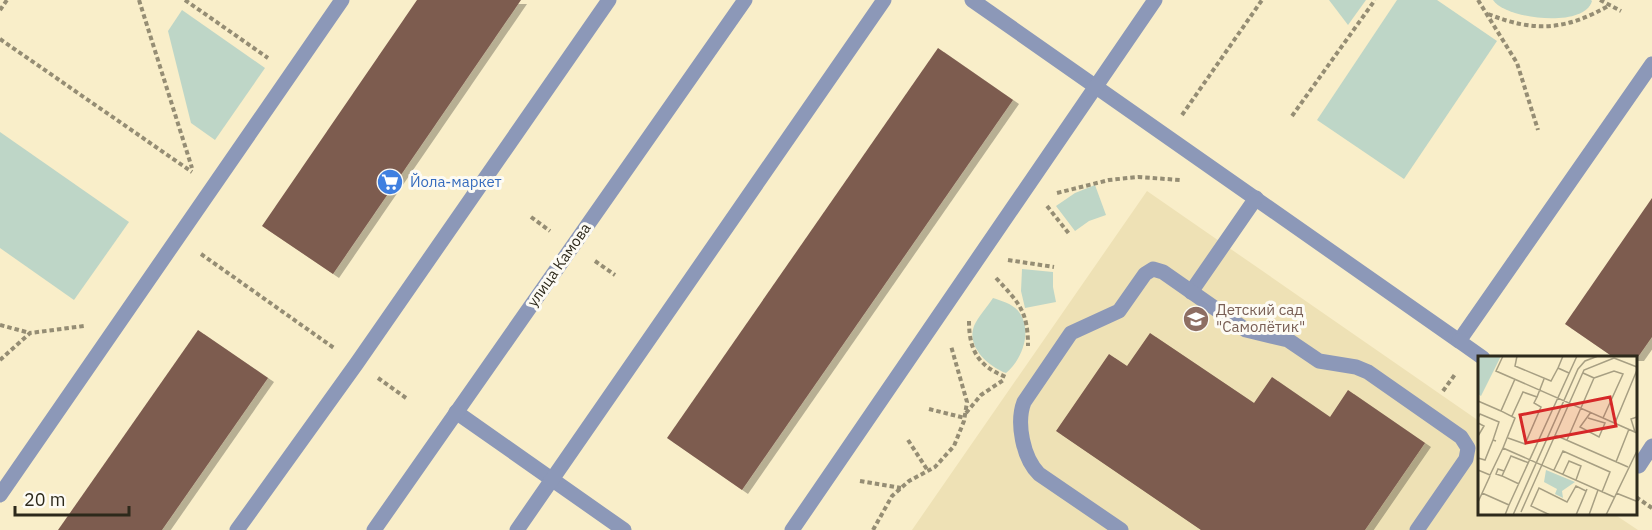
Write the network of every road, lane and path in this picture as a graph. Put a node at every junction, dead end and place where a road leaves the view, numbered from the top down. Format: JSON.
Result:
{"nodes":[{"id":1,"x":7,"y":0,"type":"edge"},
{"id":2,"x":139,"y":0,"type":"edge"},
{"id":3,"x":185,"y":0,"type":"edge"},
{"id":4,"x":342,"y":0,"type":"edge"},
{"id":5,"x":609,"y":0,"type":"edge"},
{"id":6,"x":745,"y":0,"type":"edge"},
{"id":7,"x":884,"y":0,"type":"edge"},
{"id":8,"x":972,"y":0,"type":"edge"},
{"id":9,"x":1155,"y":0,"type":"edge"},
{"id":10,"x":1262,"y":0,"type":"edge"},
{"id":11,"x":1375,"y":0,"type":"edge"},
{"id":12,"x":1478,"y":0,"type":"edge"},
{"id":13,"x":1600,"y":0,"type":"edge"},
{"id":14,"x":1610,"y":5,"type":"junction"},
{"id":15,"x":0,"y":10,"type":"edge"},
{"id":16,"x":1621,"y":11,"type":"dead end"},
{"id":17,"x":1487,"y":14,"type":"junction"},
{"id":18,"x":0,"y":39,"type":"edge"},
{"id":19,"x":1652,"y":64,"type":"edge"},
{"id":20,"x":291,"y":74,"type":"junction"},
{"id":21,"x":1096,"y":86,"type":"junction"},
{"id":22,"x":1292,"y":116,"type":"dead end"},
{"id":23,"x":1538,"y":130,"type":"dead end"},
{"id":24,"x":1167,"y":136,"type":"junction"},
{"id":25,"x":1184,"y":181,"type":"dead end"},
{"id":26,"x":1054,"y":194,"type":"dead end"},
{"id":27,"x":1256,"y":198,"type":"junction"},
{"id":28,"x":1046,"y":205,"type":"dead end"},
{"id":29,"x":531,"y":218,"type":"dead end"},
{"id":30,"x":552,"y":232,"type":"dead end"},
{"id":31,"x":1070,"y":235,"type":"dead end"},
{"id":32,"x":178,"y":238,"type":"junction"},
{"id":33,"x":592,"y":259,"type":"dead end"},
{"id":34,"x":1008,"y":260,"type":"dead end"},
{"id":35,"x":1054,"y":267,"type":"dead end"},
{"id":36,"x":615,"y":275,"type":"dead end"},
{"id":37,"x":995,"y":277,"type":"dead end"},
{"id":38,"x":1191,"y":292,"type":"junction"},
{"id":39,"x":969,"y":315,"type":"dead end"},
{"id":40,"x":120,"y":321,"type":"junction"},
{"id":41,"x":0,"y":325,"type":"edge"},
{"id":42,"x":30,"y":333,"type":"junction"},
{"id":43,"x":1459,"y":341,"type":"junction"},
{"id":44,"x":950,"y":342,"type":"dead end"},
{"id":45,"x":1025,"y":355,"type":"dead end"},
{"id":46,"x":1482,"y":356,"type":"edge"},
{"id":47,"x":0,"y":360,"type":"edge"},
{"id":48,"x":357,"y":363,"type":"junction"},
{"id":49,"x":1014,"y":370,"type":"dead end"},
{"id":50,"x":1007,"y":377,"type":"junction"},
{"id":51,"x":406,"y":398,"type":"dead end"},
{"id":52,"x":929,"y":409,"type":"dead end"},
{"id":53,"x":456,"y":412,"type":"junction"},
{"id":54,"x":965,"y":416,"type":"junction"},
{"id":55,"x":908,"y":440,"type":"dead end"},
{"id":56,"x":1652,"y":446,"type":"edge"},
{"id":57,"x":1637,"y":465,"type":"edge"},
{"id":58,"x":928,"y":471,"type":"junction"},
{"id":59,"x":1652,"y":476,"type":"edge"},
{"id":60,"x":552,"y":479,"type":"junction"},
{"id":61,"x":853,"y":480,"type":"dead end"},
{"id":62,"x":901,"y":488,"type":"junction"},
{"id":63,"x":0,"y":495,"type":"edge"},
{"id":64,"x":1637,"y":498,"type":"edge"},
{"id":65,"x":1652,"y":508,"type":"edge"},
{"id":66,"x":237,"y":530,"type":"edge"},
{"id":67,"x":374,"y":530,"type":"edge"},
{"id":68,"x":517,"y":530,"type":"edge"},
{"id":69,"x":624,"y":530,"type":"edge"},
{"id":70,"x":792,"y":530,"type":"edge"},
{"id":71,"x":873,"y":530,"type":"edge"},
{"id":72,"x":1121,"y":530,"type":"edge"},
{"id":73,"x":1417,"y":530,"type":"edge"}],
"edges":[{"from":1,"to":15,"type":"path"},
{"from":2,"to":18,"type":"path"},
{"from":3,"to":20,"type":"path"},
{"from":4,"to":20,"type":"street"},
{"from":5,"to":48,"type":"street"},
{"from":6,"to":53,"type":"street","name":"улица Камова"},
{"from":7,"to":60,"type":"street"},
{"from":8,"to":21,"type":"street"},
{"from":9,"to":21,"type":"street"},
{"from":10,"to":24,"type":"path"},
{"from":11,"to":22,"type":"path"},
{"from":12,"to":17,"type":"path"},
{"from":13,"to":14,"type":"path"},
{"from":14,"to":16,"type":"path"},
{"from":14,"to":17,"type":"path"},
{"from":17,"to":23,"type":"path"},
{"from":19,"to":43,"type":"street"},
{"from":20,"to":32,"type":"street"},
{"from":21,"to":24,"type":"street"},
{"from":21,"to":70,"type":"street"},
{"from":24,"to":27,"type":"street"},
{"from":25,"to":26,"type":"path"},
{"from":27,"to":38,"type":"street"},
{"from":27,"to":43,"type":"street"},
{"from":28,"to":31,"type":"path"},
{"from":29,"to":30,"type":"path"},
{"from":32,"to":40,"type":"street"},
{"from":32,"to":48,"type":"path"},
{"from":33,"to":36,"type":"path"},
{"from":34,"to":35,"type":"path"},
{"from":37,"to":45,"type":"path"},
{"from":38,"to":72,"type":"street"},
{"from":38,"to":73,"type":"street"},
{"from":39,"to":50,"type":"path"},
{"from":40,"to":42,"type":"path"},
{"from":40,"to":63,"type":"street"},
{"from":41,"to":42,"type":"path"},
{"from":42,"to":47,"type":"path"},
{"from":43,"to":46,"type":"street"},
{"from":44,"to":54,"type":"path"},
{"from":48,"to":51,"type":"path"},
{"from":48,"to":66,"type":"street"},
{"from":49,"to":50,"type":"path"},
{"from":50,"to":54,"type":"path"},
{"from":52,"to":54,"type":"path"},
{"from":53,"to":60,"type":"street"},
{"from":53,"to":67,"type":"street","name":"улица Камова"},
{"from":54,"to":58,"type":"path"},
{"from":55,"to":58,"type":"path"},
{"from":56,"to":57,"type":"street"},
{"from":57,"to":59,"type":"street"},
{"from":58,"to":62,"type":"path"},
{"from":60,"to":68,"type":"street"},
{"from":60,"to":69,"type":"street"},
{"from":61,"to":62,"type":"path"},
{"from":62,"to":71,"type":"path"},
{"from":64,"to":65,"type":"path"}]}
